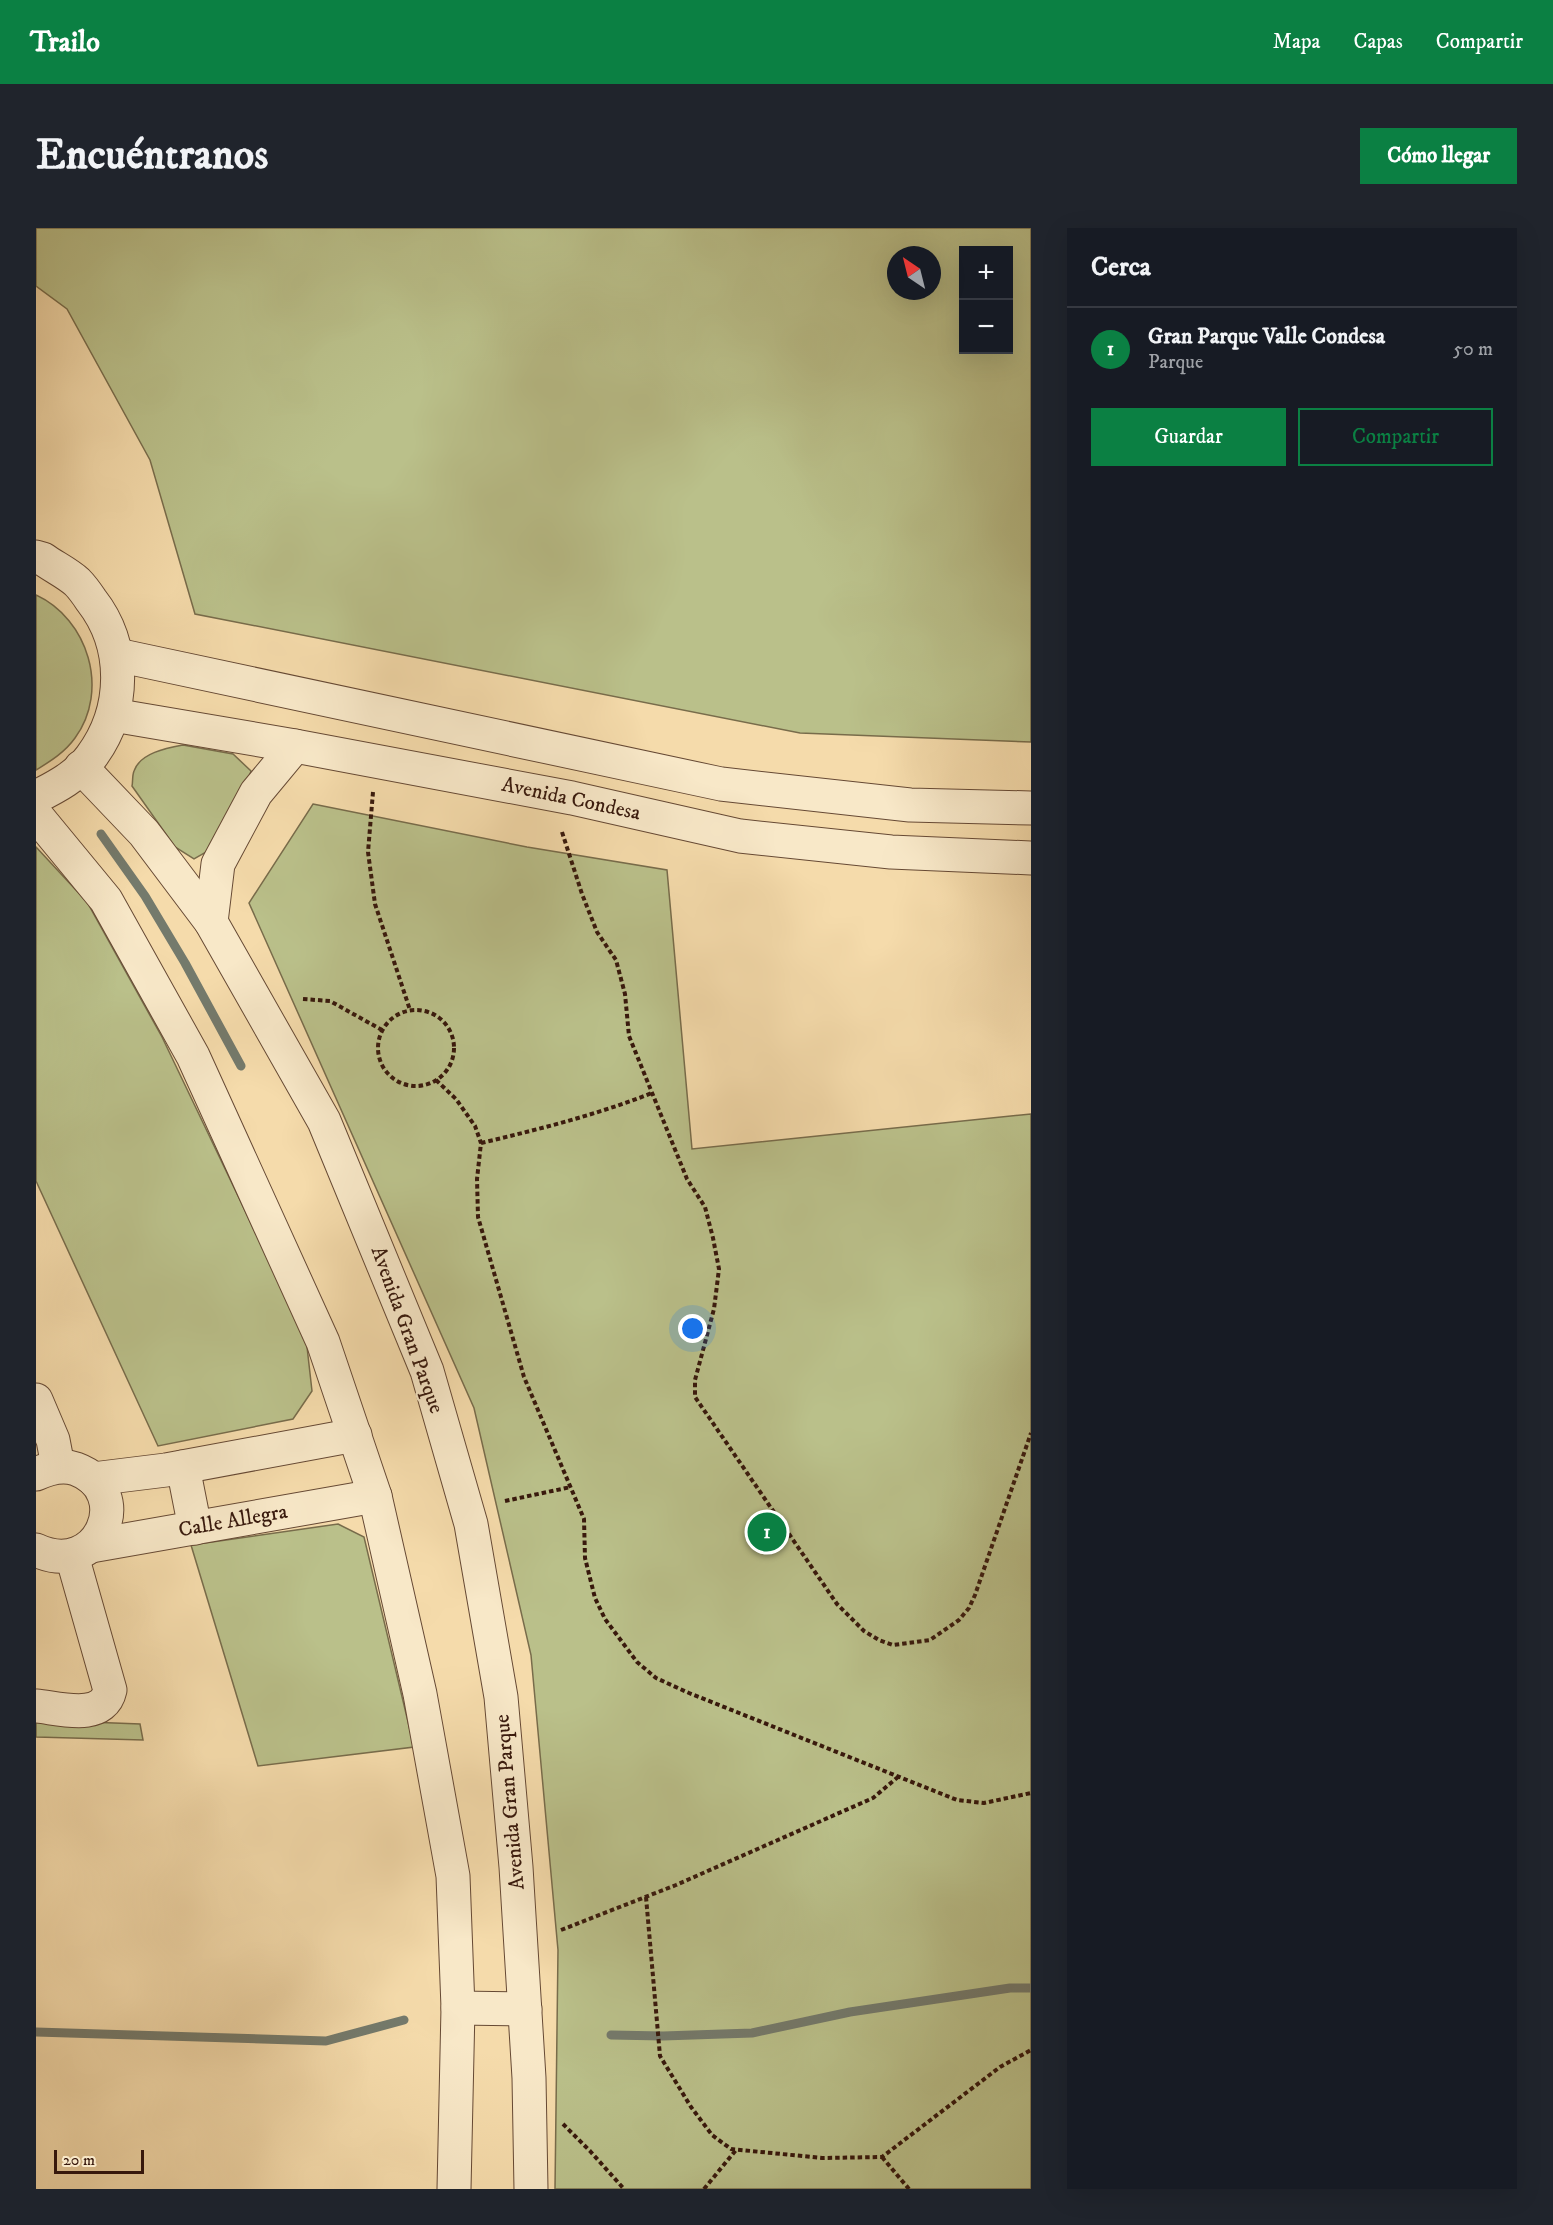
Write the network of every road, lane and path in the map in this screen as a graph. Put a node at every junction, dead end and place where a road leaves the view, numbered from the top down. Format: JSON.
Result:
{"nodes":[{"id":1,"x":36,"y":557,"type":"edge"},
{"id":2,"x":117,"y":655,"type":"junction"},
{"id":3,"x":113,"y":715,"type":"junction"},
{"id":4,"x":295,"y":746,"type":"junction"},
{"id":5,"x":81,"y":767,"type":"junction"},
{"id":6,"x":374,"y":789,"type":"dead end"},
{"id":7,"x":36,"y":797,"type":"edge"},
{"id":8,"x":1031,"y":808,"type":"edge"},
{"id":9,"x":36,"y":814,"type":"edge"},
{"id":10,"x":562,"y":832,"type":"dead end"},
{"id":11,"x":1031,"y":858,"type":"edge"},
{"id":12,"x":211,"y":922,"type":"junction"},
{"id":13,"x":303,"y":999,"type":"dead end"},
{"id":14,"x":410,"y":1010,"type":"junction"},
{"id":15,"x":382,"y":1030,"type":"junction"},
{"id":16,"x":436,"y":1080,"type":"junction"},
{"id":17,"x":652,"y":1093,"type":"junction"},
{"id":18,"x":481,"y":1143,"type":"junction"},
{"id":19,"x":36,"y":1400,"type":"edge"},
{"id":20,"x":1031,"y":1433,"type":"edge"},
{"id":21,"x":355,"y":1435,"type":"junction"},
{"id":22,"x":183,"y":1467,"type":"junction"},
{"id":23,"x":47,"y":1470,"type":"edge"},
{"id":24,"x":93,"y":1479,"type":"junction"},
{"id":25,"x":571,"y":1487,"type":"junction"},
{"id":26,"x":375,"y":1496,"type":"junction"},
{"id":27,"x":505,"y":1501,"type":"dead end"},
{"id":28,"x":195,"y":1528,"type":"junction"},
{"id":29,"x":36,"y":1550,"type":"edge"},
{"id":30,"x":82,"y":1551,"type":"junction"},
{"id":31,"x":36,"y":1706,"type":"edge"},
{"id":32,"x":898,"y":1777,"type":"junction"},
{"id":33,"x":1031,"y":1793,"type":"edge"},
{"id":34,"x":646,"y":1897,"type":"junction"},
{"id":35,"x":561,"y":1930,"type":"dead end"},
{"id":36,"x":458,"y":2008,"type":"junction"},
{"id":37,"x":525,"y":2009,"type":"junction"},
{"id":38,"x":1031,"y":2050,"type":"edge"},
{"id":39,"x":562,"y":2124,"type":"dead end"},
{"id":40,"x":736,"y":2150,"type":"junction"},
{"id":41,"x":882,"y":2157,"type":"junction"},
{"id":42,"x":454,"y":2189,"type":"edge"},
{"id":43,"x":531,"y":2189,"type":"edge"},
{"id":44,"x":624,"y":2189,"type":"edge"},
{"id":45,"x":704,"y":2189,"type":"edge"},
{"id":46,"x":909,"y":2189,"type":"edge"}],
"edges":[{"from":1,"to":2,"type":"street"},
{"from":2,"to":3,"type":"street"},
{"from":2,"to":8,"type":"street"},
{"from":3,"to":4,"type":"street","name":"Avenida Condesa"},
{"from":3,"to":5,"type":"street"},
{"from":4,"to":11,"type":"street","name":"Avenida Condesa"},
{"from":4,"to":12,"type":"street"},
{"from":5,"to":7,"type":"street"},
{"from":5,"to":12,"type":"street","name":"Avenida Gran Parque"},
{"from":6,"to":14,"type":"path"},
{"from":9,"to":21,"type":"street"},
{"from":10,"to":17,"type":"path"},
{"from":12,"to":37,"type":"street","name":"Avenida Gran Parque"},
{"from":13,"to":15,"type":"path"},
{"from":14,"to":15,"type":"path"},
{"from":14,"to":16,"type":"path"},
{"from":15,"to":16,"type":"path"},
{"from":16,"to":18,"type":"path"},
{"from":17,"to":18,"type":"path"},
{"from":17,"to":20,"type":"path"},
{"from":18,"to":25,"type":"path"},
{"from":19,"to":23,"type":"street"},
{"from":21,"to":22,"type":"street"},
{"from":21,"to":26,"type":"street"},
{"from":22,"to":24,"type":"street"},
{"from":22,"to":28,"type":"street"},
{"from":23,"to":24,"type":"street"},
{"from":24,"to":30,"type":"street"},
{"from":25,"to":27,"type":"path"},
{"from":25,"to":32,"type":"path"},
{"from":26,"to":28,"type":"street","name":"Calle Allegra"},
{"from":26,"to":36,"type":"street"},
{"from":28,"to":30,"type":"street","name":"Calle Allegra"},
{"from":29,"to":30,"type":"street","name":"Calle Allegra"},
{"from":30,"to":31,"type":"street"},
{"from":32,"to":33,"type":"path"},
{"from":32,"to":34,"type":"path"},
{"from":34,"to":35,"type":"path"},
{"from":34,"to":40,"type":"path"},
{"from":36,"to":37,"type":"street"},
{"from":36,"to":42,"type":"street"},
{"from":37,"to":43,"type":"street","name":"Avenida Gran Parque"},
{"from":38,"to":41,"type":"path"},
{"from":39,"to":44,"type":"path"},
{"from":40,"to":41,"type":"path"},
{"from":40,"to":45,"type":"path"},
{"from":41,"to":46,"type":"path"}]}
